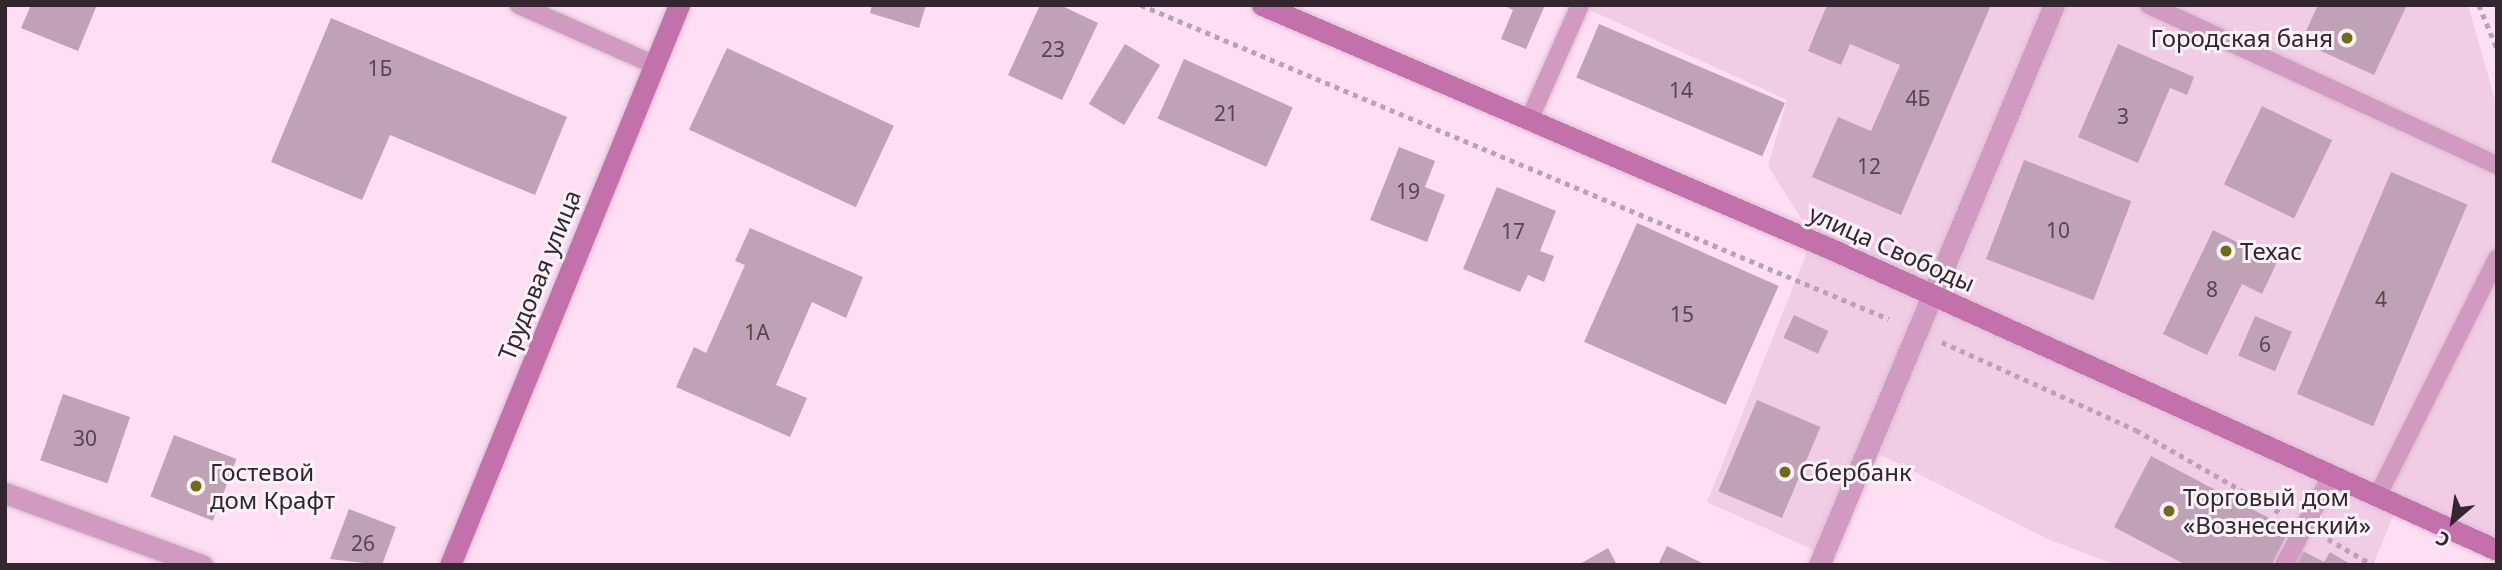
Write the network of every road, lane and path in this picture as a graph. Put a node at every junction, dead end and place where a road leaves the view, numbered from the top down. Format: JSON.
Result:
{"nodes":[{"id":1,"x":519,"y":5,"type":"edge"},
{"id":2,"x":679,"y":5,"type":"edge"},
{"id":3,"x":1141,"y":5,"type":"edge"},
{"id":4,"x":1262,"y":5,"type":"edge"},
{"id":5,"x":1580,"y":5,"type":"edge"},
{"id":6,"x":2054,"y":5,"type":"edge"},
{"id":7,"x":2149,"y":5,"type":"edge"},
{"id":8,"x":2479,"y":5,"type":"edge"},
{"id":9,"x":2497,"y":48,"type":"edge"},
{"id":10,"x":653,"y":64,"type":"junction"},
{"id":11,"x":1530,"y":118,"type":"junction"},
{"id":12,"x":2497,"y":165,"type":"edge"},
{"id":13,"x":2497,"y":258,"type":"edge"},
{"id":14,"x":1933,"y":294,"type":"junction"},
{"id":15,"x":1915,"y":331,"type":"junction"},
{"id":16,"x":2332,"y":476,"type":"junction"},
{"id":17,"x":5,"y":493,"type":"edge"},
{"id":18,"x":2377,"y":497,"type":"junction"},
{"id":19,"x":2305,"y":526,"type":"junction"},
{"id":20,"x":2497,"y":550,"type":"edge"},
{"id":21,"x":202,"y":565,"type":"edge"},
{"id":22,"x":450,"y":565,"type":"edge"},
{"id":23,"x":1819,"y":565,"type":"edge"},
{"id":24,"x":2284,"y":565,"type":"edge"},
{"id":25,"x":2373,"y":565,"type":"edge"}],
"edges":[{"from":1,"to":10,"type":"lane"},
{"from":2,"to":10,"type":"main road","name":"Трудовая улица"},
{"from":3,"to":15,"type":"path"},
{"from":4,"to":11,"type":"main road","name":"улица Свободы"},
{"from":5,"to":11,"type":"lane"},
{"from":6,"to":14,"type":"street"},
{"from":7,"to":12,"type":"lane"},
{"from":8,"to":9,"type":"path"},
{"from":10,"to":22,"type":"main road","name":"Трудовая улица"},
{"from":11,"to":14,"type":"main road","name":"улица Свободы"},
{"from":13,"to":18,"type":"lane"},
{"from":14,"to":15,"type":"street"},
{"from":14,"to":16,"type":"main road","name":"улица Свободы"},
{"from":15,"to":19,"type":"path"},
{"from":15,"to":23,"type":"street"},
{"from":16,"to":18,"type":"main road","name":"улица Свободы"},
{"from":16,"to":19,"type":"lane"},
{"from":17,"to":21,"type":"street"},
{"from":18,"to":20,"type":"main road","name":"улица Свободы"},
{"from":19,"to":24,"type":"lane"},
{"from":19,"to":25,"type":"path"}]}
